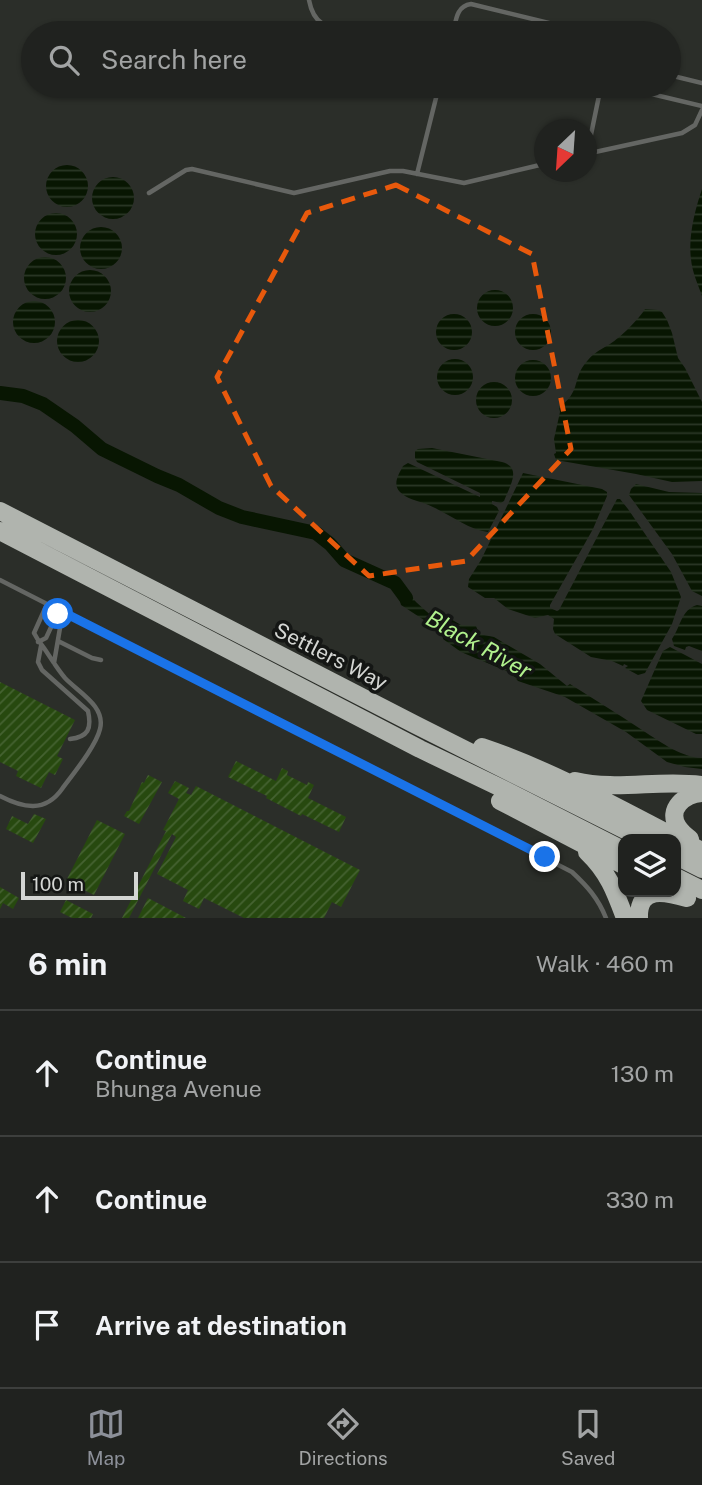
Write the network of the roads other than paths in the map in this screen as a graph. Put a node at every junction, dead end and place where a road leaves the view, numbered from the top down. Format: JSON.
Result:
{"nodes":[{"id":1,"x":309,"y":0,"type":"edge"},
{"id":2,"x":317,"y":21,"type":"edge"},
{"id":3,"x":456,"y":21,"type":"edge"},
{"id":4,"x":541,"y":21,"type":"edge"},
{"id":5,"x":681,"y":78,"type":"edge"},
{"id":6,"x":702,"y":83,"type":"edge"},
{"id":7,"x":436,"y":98,"type":"edge"},
{"id":8,"x":599,"y":98,"type":"edge"},
{"id":9,"x":664,"y":98,"type":"edge"},
{"id":10,"x":702,"y":108,"type":"edge"},
{"id":11,"x":594,"y":119,"type":"edge"},
{"id":12,"x":597,"y":152,"type":"edge"},
{"id":13,"x":534,"y":166,"type":"edge"},
{"id":14,"x":417,"y":174,"type":"junction"},
{"id":15,"x":149,"y":193,"type":"dead end"},
{"id":16,"x":0,"y":511,"type":"edge"},
{"id":17,"x":0,"y":531,"type":"edge"},
{"id":18,"x":0,"y":580,"type":"edge"},
{"id":19,"x":47,"y":604,"type":"junction"},
{"id":20,"x":59,"y":610,"type":"junction"},
{"id":21,"x":67,"y":614,"type":"junction"},
{"id":22,"x":58,"y":641,"type":"junction"},
{"id":23,"x":40,"y":644,"type":"junction"},
{"id":24,"x":101,"y":660,"type":"dead end"},
{"id":25,"x":54,"y":663,"type":"junction"},
{"id":26,"x":416,"y":725,"type":"junction"},
{"id":27,"x":70,"y":739,"type":"dead end"},
{"id":28,"x":420,"y":749,"type":"junction"},
{"id":29,"x":548,"y":773,"type":"junction"},
{"id":30,"x":702,"y":785,"type":"edge"},
{"id":31,"x":702,"y":793,"type":"edge"},
{"id":32,"x":0,"y":796,"type":"edge"},
{"id":33,"x":564,"y":834,"type":"junction"},
{"id":34,"x":633,"y":834,"type":"edge"},
{"id":35,"x":618,"y":847,"type":"edge"},
{"id":36,"x":702,"y":849,"type":"edge"},
{"id":37,"x":681,"y":858,"type":"edge"},
{"id":38,"x":618,"y":861,"type":"edge"},
{"id":39,"x":702,"y":869,"type":"edge"},
{"id":40,"x":692,"y":896,"type":"edge"},
{"id":41,"x":606,"y":918,"type":"edge"},
{"id":42,"x":625,"y":918,"type":"edge"},
{"id":43,"x":639,"y":918,"type":"edge"}],
"edges":[{"from":1,"to":2,"type":"lane"},
{"from":3,"to":4,"type":"lane"},
{"from":5,"to":6,"type":"lane"},
{"from":7,"to":14,"type":"lane"},
{"from":8,"to":11,"type":"lane"},
{"from":9,"to":10,"type":"lane"},
{"from":10,"to":12,"type":"lane"},
{"from":13,"to":14,"type":"lane"},
{"from":14,"to":15,"type":"lane"},
{"from":16,"to":26,"type":"highway","name":"Settlers Way"},
{"from":17,"to":28,"type":"highway","name":"Settlers Way"},
{"from":18,"to":19,"type":"lane"},
{"from":19,"to":20,"type":"lane"},
{"from":19,"to":23,"type":"lane"},
{"from":20,"to":21,"type":"lane"},
{"from":20,"to":23,"type":"lane"},
{"from":21,"to":22,"type":"lane"},
{"from":21,"to":41,"type":"lane"},
{"from":22,"to":24,"type":"lane"},
{"from":22,"to":25,"type":"lane"},
{"from":23,"to":25,"type":"lane"},
{"from":23,"to":27,"type":"lane"},
{"from":25,"to":32,"type":"lane"},
{"from":26,"to":29,"type":"highway"},
{"from":26,"to":34,"type":"highway","name":"Settlers Way"},
{"from":28,"to":33,"type":"highway"},
{"from":28,"to":35,"type":"highway","name":"Settlers Way"},
{"from":29,"to":30,"type":"highway"},
{"from":29,"to":36,"type":"highway"},
{"from":31,"to":36,"type":"highway"},
{"from":33,"to":38,"type":"highway"},
{"from":33,"to":42,"type":"highway"},
{"from":37,"to":39,"type":"highway"},
{"from":40,"to":43,"type":"highway"}]}
